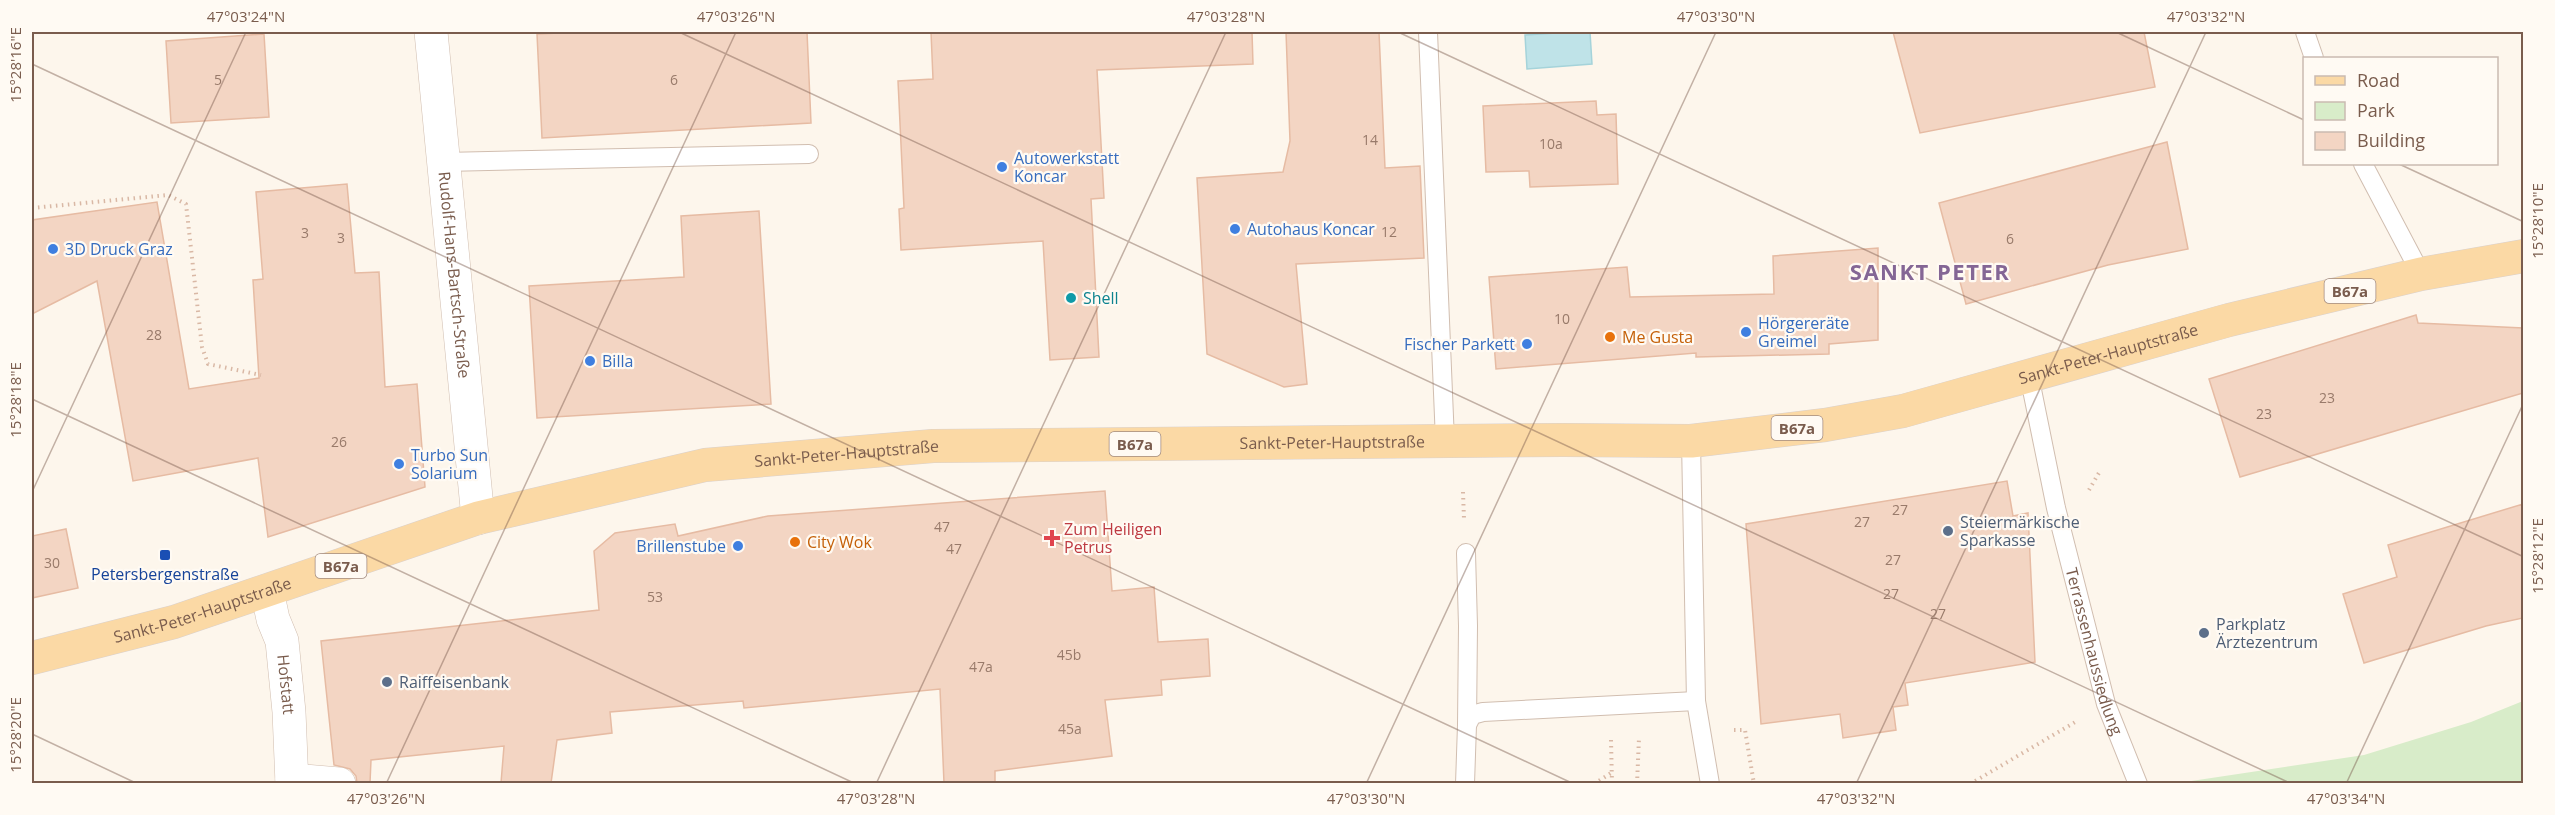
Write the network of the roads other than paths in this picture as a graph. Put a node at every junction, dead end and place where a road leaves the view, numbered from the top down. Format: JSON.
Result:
{"nodes":[{"id":1,"x":431,"y":32,"type":"edge"},
{"id":2,"x":1428,"y":32,"type":"edge"},
{"id":3,"x":2295,"y":32,"type":"edge"},
{"id":4,"x":2309,"y":46,"type":"edge"},
{"id":5,"x":809,"y":154,"type":"dead end"},
{"id":6,"x":444,"y":162,"type":"junction"},
{"id":7,"x":2364,"y":165,"type":"edge"},
{"id":8,"x":2523,"y":256,"type":"edge"},
{"id":9,"x":2421,"y":274,"type":"junction"},
{"id":10,"x":2030,"y":375,"type":"junction"},
{"id":11,"x":1445,"y":441,"type":"junction"},
{"id":12,"x":1691,"y":441,"type":"junction"},
{"id":13,"x":478,"y":518,"type":"junction"},
{"id":14,"x":1466,"y":553,"type":"dead end"},
{"id":15,"x":267,"y":591,"type":"junction"},
{"id":16,"x":32,"y":658,"type":"edge"},
{"id":17,"x":1696,"y":701,"type":"junction"},
{"id":18,"x":1467,"y":725,"type":"junction"},
{"id":19,"x":292,"y":782,"type":"edge"},
{"id":20,"x":339,"y":783,"type":"edge"},
{"id":21,"x":1465,"y":783,"type":"edge"},
{"id":22,"x":1710,"y":783,"type":"edge"},
{"id":23,"x":2138,"y":783,"type":"edge"}],
"edges":[{"from":1,"to":6,"type":"street","name":"Rudolf-Hans-Bartsch-Straße"},
{"from":2,"to":11,"type":"lane"},
{"from":3,"to":4,"type":"lane"},
{"from":5,"to":6,"type":"lane"},
{"from":6,"to":13,"type":"street","name":"Rudolf-Hans-Bartsch-Straße"},
{"from":7,"to":9,"type":"lane"},
{"from":8,"to":9,"type":"main road","name":"Sankt-Peter-Hauptstraße","number":"B67a"},
{"from":9,"to":10,"type":"main road","name":"Sankt-Peter-Hauptstraße","number":"B67a"},
{"from":10,"to":12,"type":"main road","name":"Sankt-Peter-Hauptstraße","number":"B67a"},
{"from":10,"to":23,"type":"lane","name":"Terrassenhaussiedlung"},
{"from":11,"to":12,"type":"main road","name":"Sankt-Peter-Hauptstraße","number":"B67a"},
{"from":11,"to":13,"type":"main road","name":"Sankt-Peter-Hauptstraße","number":"B67a"},
{"from":12,"to":17,"type":"lane"},
{"from":13,"to":15,"type":"main road","name":"Sankt-Peter-Hauptstraße","number":"B67a"},
{"from":14,"to":18,"type":"lane"},
{"from":15,"to":16,"type":"main road","name":"Sankt-Peter-Hauptstraße","number":"B67a"},
{"from":15,"to":19,"type":"street","name":"Hofstatt"},
{"from":17,"to":18,"type":"lane"},
{"from":17,"to":22,"type":"lane"},
{"from":18,"to":21,"type":"lane"},
{"from":19,"to":20,"type":"street","name":"Hofstatt"}]}
